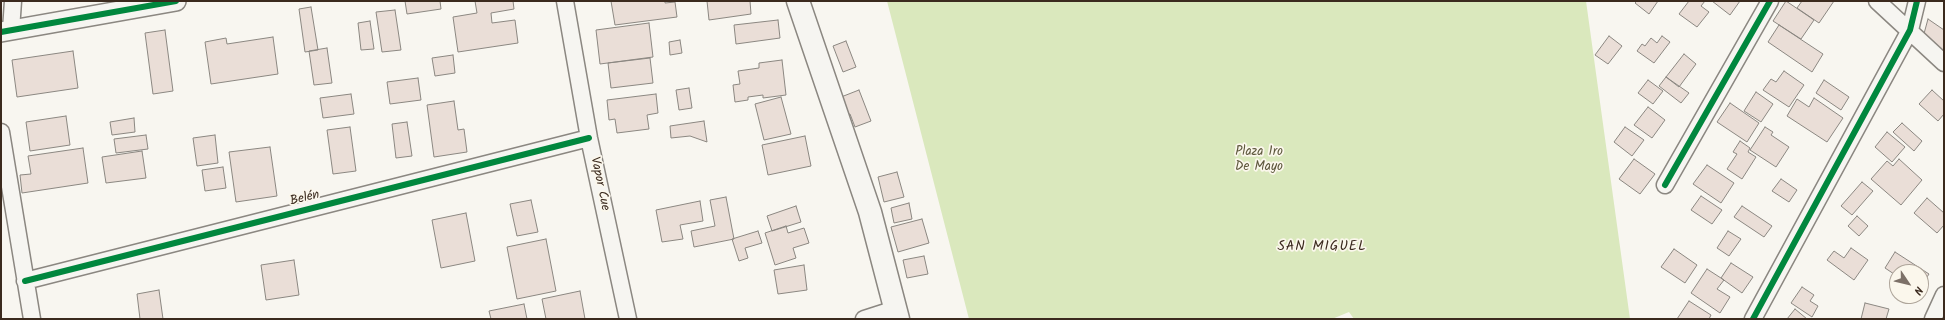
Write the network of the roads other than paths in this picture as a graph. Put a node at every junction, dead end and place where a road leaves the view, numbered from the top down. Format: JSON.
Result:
{"nodes":[{"id":1,"x":12,"y":1,"type":"edge"},
{"id":2,"x":176,"y":1,"type":"edge"},
{"id":3,"x":565,"y":1,"type":"edge"},
{"id":4,"x":798,"y":1,"type":"edge"},
{"id":5,"x":1770,"y":1,"type":"edge"},
{"id":6,"x":1877,"y":1,"type":"edge"},
{"id":7,"x":1917,"y":1,"type":"edge"},
{"id":8,"x":1910,"y":30,"type":"junction"},
{"id":9,"x":6,"y":31,"type":"edge"},
{"id":10,"x":1944,"y":63,"type":"edge"},
{"id":11,"x":1,"y":132,"type":"edge"},
{"id":12,"x":589,"y":138,"type":"junction"},
{"id":13,"x":1665,"y":185,"type":"dead end"},
{"id":14,"x":25,"y":281,"type":"junction"},
{"id":15,"x":1944,"y":295,"type":"edge"},
{"id":16,"x":896,"y":314,"type":"edge"},
{"id":17,"x":32,"y":319,"type":"edge"},
{"id":18,"x":628,"y":319,"type":"edge"},
{"id":19,"x":864,"y":319,"type":"edge"},
{"id":20,"x":1753,"y":319,"type":"edge"},
{"id":21,"x":1933,"y":319,"type":"edge"}],
"edges":[{"from":1,"to":9,"type":"street"},
{"from":2,"to":9,"type":"street"},
{"from":3,"to":12,"type":"street","name":"Vapor Cue"},
{"from":4,"to":16,"type":"main road"},
{"from":5,"to":13,"type":"street"},
{"from":6,"to":8,"type":"street"},
{"from":7,"to":8,"type":"street"},
{"from":8,"to":10,"type":"street"},
{"from":8,"to":20,"type":"street"},
{"from":11,"to":14,"type":"street"},
{"from":12,"to":14,"type":"street","name":"Belén"},
{"from":12,"to":18,"type":"street","name":"Vapor Cue"},
{"from":14,"to":17,"type":"street"},
{"from":15,"to":21,"type":"street"},
{"from":16,"to":19,"type":"street"}]}
